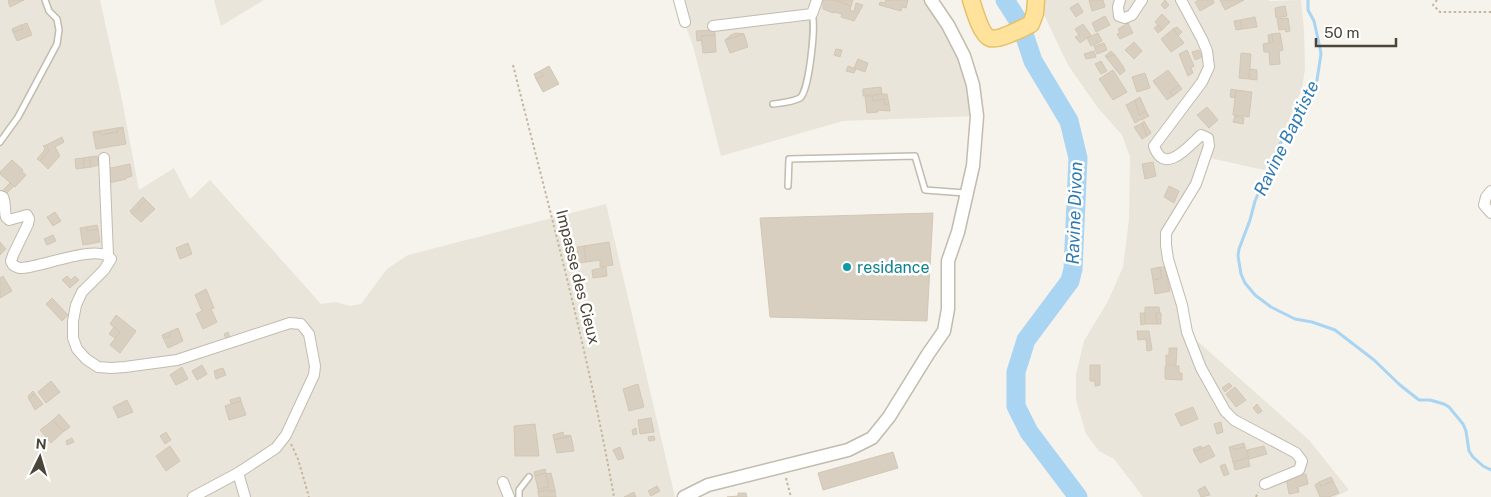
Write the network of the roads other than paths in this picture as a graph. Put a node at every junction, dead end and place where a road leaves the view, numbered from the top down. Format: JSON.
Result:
{"nodes":[{"id":1,"x":45,"y":0,"type":"edge"},
{"id":2,"x":679,"y":0,"type":"edge"},
{"id":3,"x":817,"y":0,"type":"edge"},
{"id":4,"x":931,"y":0,"type":"edge"},
{"id":5,"x":971,"y":0,"type":"edge"},
{"id":6,"x":1036,"y":0,"type":"edge"},
{"id":7,"x":1120,"y":0,"type":"edge"},
{"id":8,"x":1142,"y":0,"type":"edge"},
{"id":9,"x":1181,"y":0,"type":"edge"},
{"id":10,"x":812,"y":14,"type":"junction"},
{"id":11,"x":685,"y":22,"type":"dead end"},
{"id":12,"x":713,"y":26,"type":"dead end"},
{"id":13,"x":773,"y":104,"type":"dead end"},
{"id":14,"x":0,"y":142,"type":"edge"},
{"id":15,"x":104,"y":158,"type":"dead end"},
{"id":16,"x":788,"y":186,"type":"dead end"},
{"id":17,"x":1491,"y":191,"type":"edge"},
{"id":18,"x":967,"y":193,"type":"junction"},
{"id":19,"x":0,"y":196,"type":"edge"},
{"id":20,"x":1491,"y":213,"type":"edge"},
{"id":21,"x":108,"y":255,"type":"junction"},
{"id":22,"x":238,"y":473,"type":"junction"},
{"id":23,"x":528,"y":477,"type":"dead end"},
{"id":24,"x":503,"y":482,"type":"dead end"},
{"id":25,"x":1265,"y":484,"type":"dead end"},
{"id":26,"x":193,"y":497,"type":"edge"},
{"id":27,"x":245,"y":497,"type":"edge"},
{"id":28,"x":509,"y":497,"type":"edge"},
{"id":29,"x":519,"y":497,"type":"edge"},
{"id":30,"x":684,"y":497,"type":"edge"}],
"edges":[{"from":1,"to":14,"type":"lane"},
{"from":2,"to":11,"type":"street"},
{"from":3,"to":10,"type":"street"},
{"from":4,"to":18,"type":"street"},
{"from":5,"to":6,"type":"main road"},
{"from":7,"to":8,"type":"street"},
{"from":9,"to":25,"type":"street"},
{"from":10,"to":12,"type":"street"},
{"from":10,"to":13,"type":"lane"},
{"from":15,"to":21,"type":"street"},
{"from":16,"to":18,"type":"lane"},
{"from":17,"to":20,"type":"street"},
{"from":18,"to":30,"type":"street"},
{"from":19,"to":21,"type":"street"},
{"from":21,"to":22,"type":"street"},
{"from":22,"to":26,"type":"street"},
{"from":22,"to":27,"type":"street"},
{"from":23,"to":29,"type":"lane"},
{"from":24,"to":28,"type":"street"}]}
